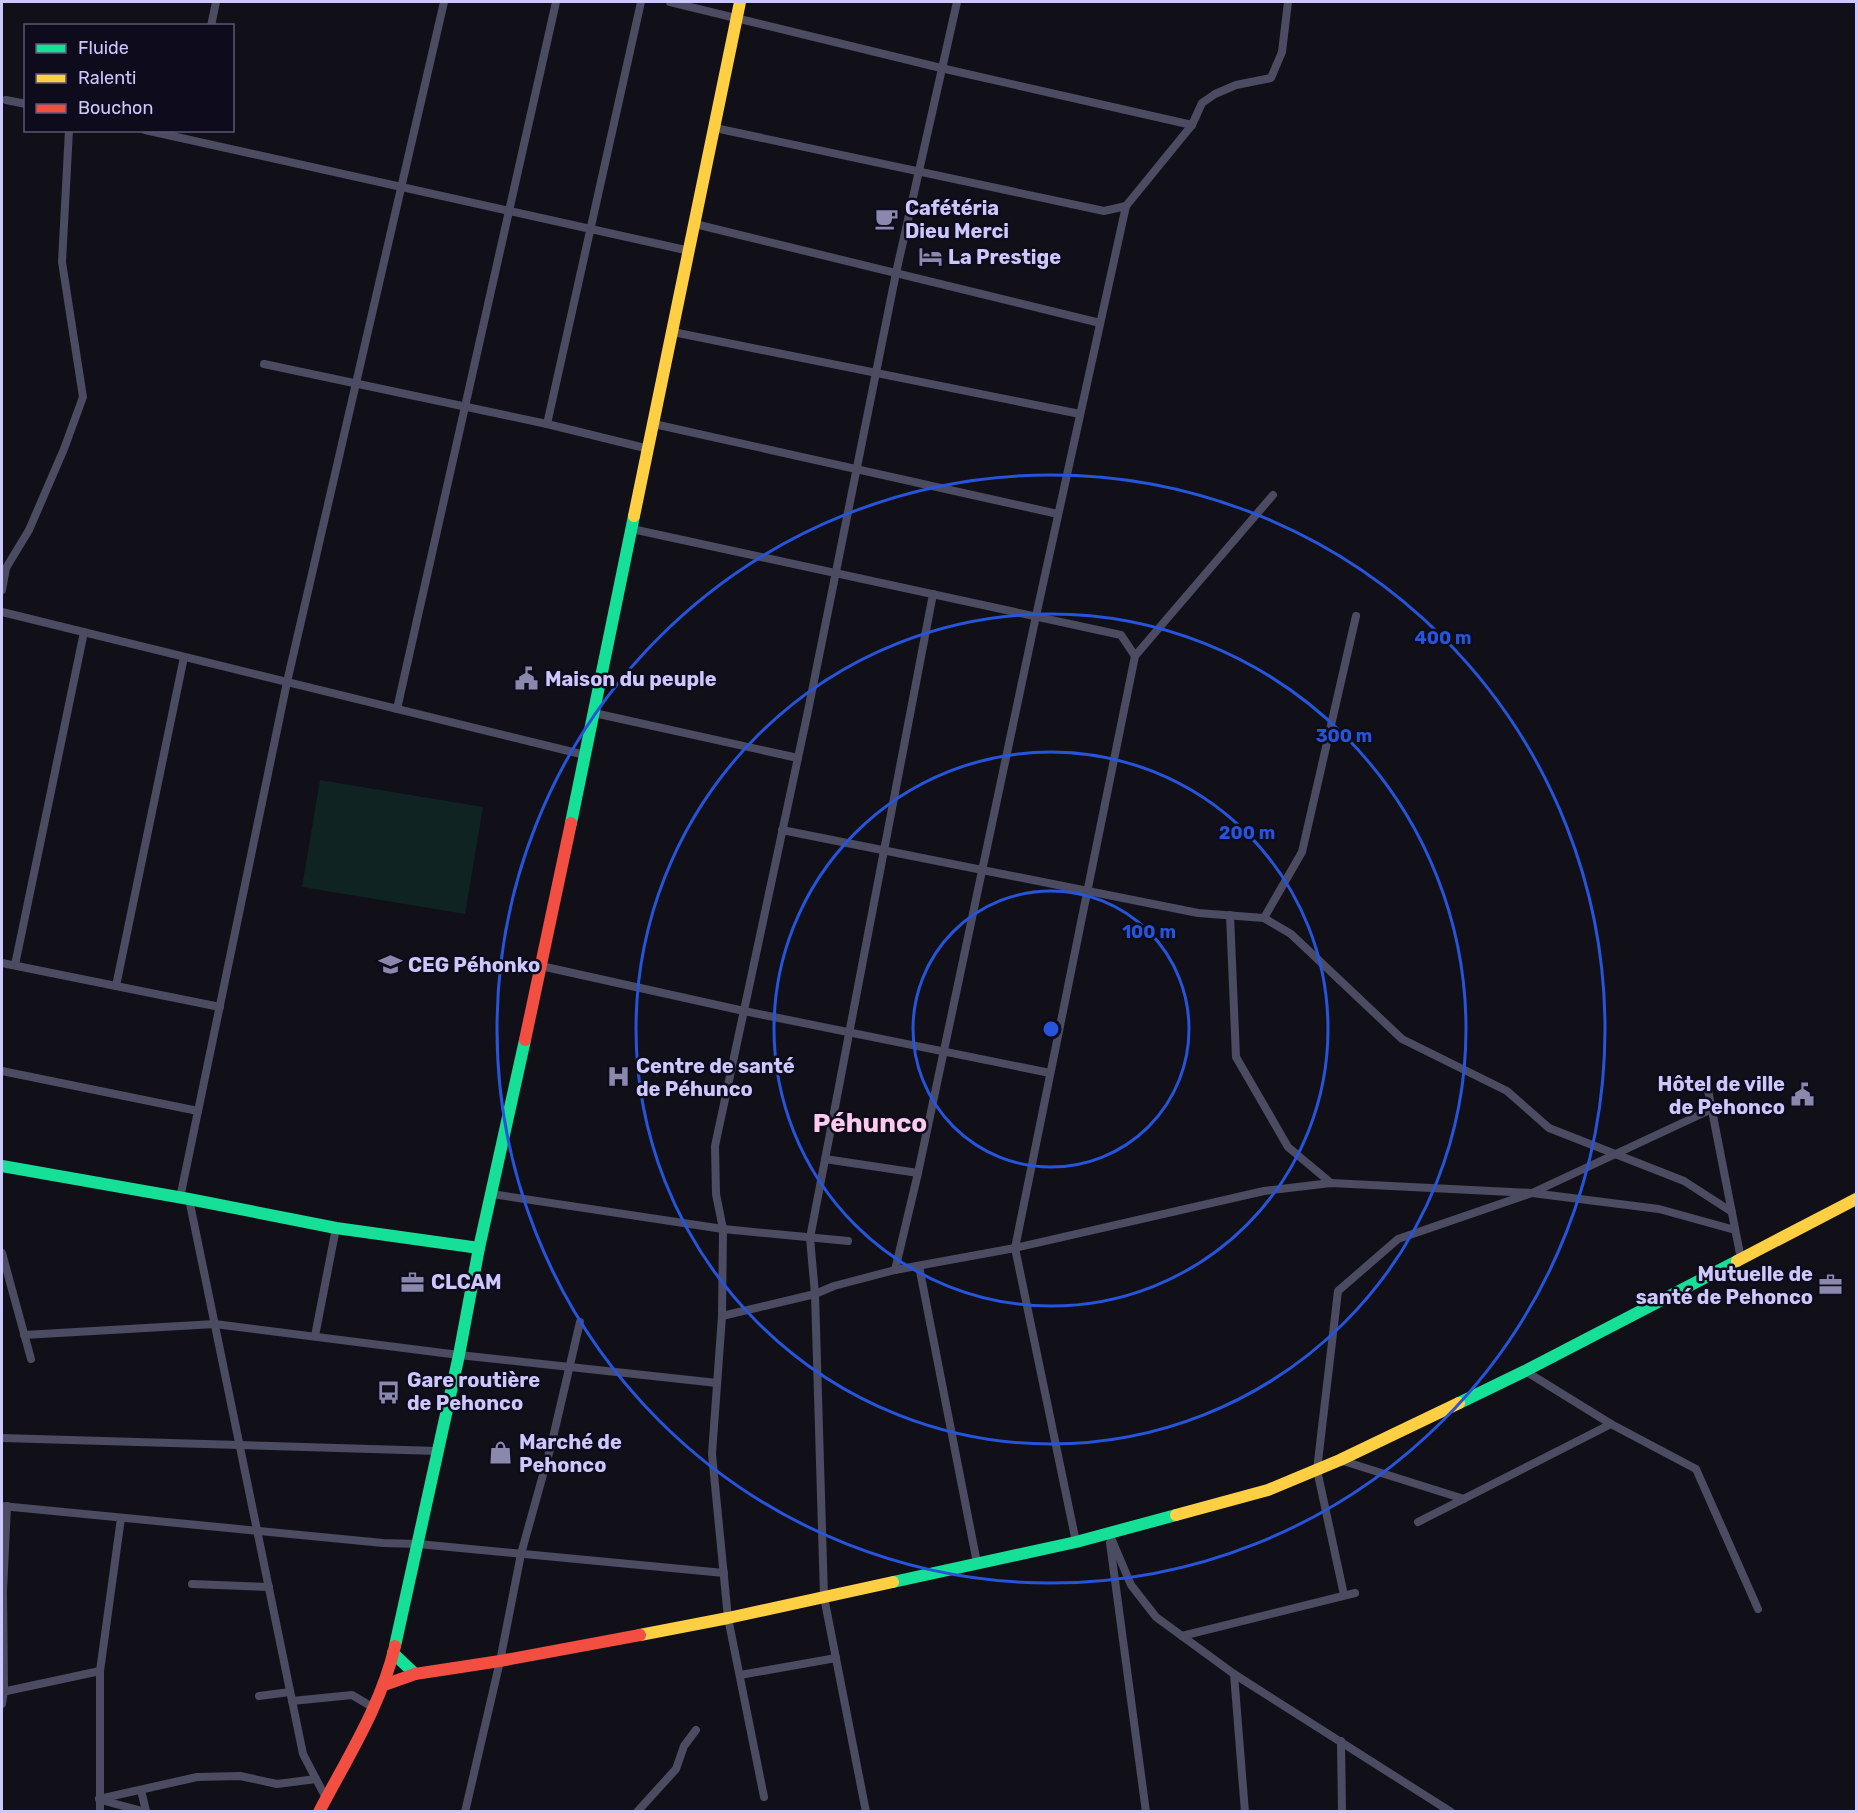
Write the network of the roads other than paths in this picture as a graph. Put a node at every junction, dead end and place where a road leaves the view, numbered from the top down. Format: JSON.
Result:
{"nodes":[{"id":1,"x":216,"y":2,"type":"edge"},
{"id":2,"x":444,"y":2,"type":"edge"},
{"id":3,"x":556,"y":2,"type":"edge"},
{"id":4,"x":641,"y":2,"type":"edge"},
{"id":5,"x":670,"y":2,"type":"edge"},
{"id":6,"x":740,"y":2,"type":"edge"},
{"id":7,"x":957,"y":2,"type":"edge"},
{"id":8,"x":1288,"y":2,"type":"edge"},
{"id":9,"x":737,"y":16,"type":"junction"},
{"id":10,"x":211,"y":24,"type":"edge"},
{"id":11,"x":941,"y":68,"type":"junction"},
{"id":12,"x":6,"y":100,"type":"dead end"},
{"id":13,"x":24,"y":104,"type":"edge"},
{"id":14,"x":1192,"y":125,"type":"junction"},
{"id":15,"x":715,"y":128,"type":"junction"},
{"id":16,"x":69,"y":132,"type":"edge"},
{"id":17,"x":154,"y":132,"type":"edge"},
{"id":18,"x":187,"y":132,"type":"edge"},
{"id":19,"x":185,"y":139,"type":"junction"},
{"id":20,"x":918,"y":171,"type":"junction"},
{"id":21,"x":402,"y":187,"type":"junction"},
{"id":22,"x":1126,"y":207,"type":"junction"},
{"id":23,"x":509,"y":211,"type":"junction"},
{"id":24,"x":695,"y":224,"type":"junction"},
{"id":25,"x":591,"y":229,"type":"junction"},
{"id":26,"x":690,"y":251,"type":"junction"},
{"id":27,"x":896,"y":273,"type":"junction"},
{"id":28,"x":1100,"y":323,"type":"junction"},
{"id":29,"x":673,"y":332,"type":"junction"},
{"id":30,"x":264,"y":364,"type":"dead end"},
{"id":31,"x":876,"y":373,"type":"junction"},
{"id":32,"x":356,"y":383,"type":"junction"},
{"id":33,"x":465,"y":407,"type":"junction"},
{"id":34,"x":1080,"y":414,"type":"junction"},
{"id":35,"x":547,"y":424,"type":"junction"},
{"id":36,"x":654,"y":424,"type":"junction"},
{"id":37,"x":649,"y":448,"type":"junction"},
{"id":38,"x":856,"y":469,"type":"junction"},
{"id":39,"x":1273,"y":495,"type":"dead end"},
{"id":40,"x":1058,"y":514,"type":"junction"},
{"id":41,"x":632,"y":529,"type":"junction"},
{"id":42,"x":836,"y":573,"type":"junction"},
{"id":43,"x":2,"y":590,"type":"edge"},
{"id":44,"x":933,"y":594,"type":"junction"},
{"id":45,"x":2,"y":612,"type":"edge"},
{"id":46,"x":1036,"y":616,"type":"junction"},
{"id":47,"x":1356,"y":616,"type":"dead end"},
{"id":48,"x":84,"y":632,"type":"junction"},
{"id":49,"x":1136,"y":656,"type":"junction"},
{"id":50,"x":184,"y":657,"type":"junction"},
{"id":51,"x":287,"y":682,"type":"junction"},
{"id":52,"x":397,"y":709,"type":"junction"},
{"id":53,"x":594,"y":713,"type":"junction"},
{"id":54,"x":585,"y":755,"type":"junction"},
{"id":55,"x":798,"y":758,"type":"junction"},
{"id":56,"x":782,"y":830,"type":"junction"},
{"id":57,"x":884,"y":850,"type":"junction"},
{"id":58,"x":982,"y":870,"type":"junction"},
{"id":59,"x":1088,"y":891,"type":"junction"},
{"id":60,"x":1230,"y":915,"type":"junction"},
{"id":61,"x":1264,"y":918,"type":"junction"},
{"id":62,"x":2,"y":963,"type":"edge"},
{"id":63,"x":15,"y":965,"type":"junction"},
{"id":64,"x":541,"y":966,"type":"junction"},
{"id":65,"x":116,"y":986,"type":"junction"},
{"id":66,"x":219,"y":1007,"type":"junction"},
{"id":67,"x":744,"y":1011,"type":"junction"},
{"id":68,"x":849,"y":1032,"type":"junction"},
{"id":69,"x":944,"y":1051,"type":"junction"},
{"id":70,"x":2,"y":1071,"type":"edge"},
{"id":71,"x":1050,"y":1072,"type":"junction"},
{"id":72,"x":1708,"y":1090,"type":"dead end"},
{"id":73,"x":1712,"y":1109,"type":"junction"},
{"id":74,"x":198,"y":1111,"type":"junction"},
{"id":75,"x":1615,"y":1155,"type":"junction"},
{"id":76,"x":825,"y":1159,"type":"junction"},
{"id":77,"x":2,"y":1166,"type":"edge"},
{"id":78,"x":918,"y":1173,"type":"junction"},
{"id":79,"x":1331,"y":1183,"type":"junction"},
{"id":80,"x":1532,"y":1193,"type":"junction"},
{"id":81,"x":492,"y":1194,"type":"junction"},
{"id":82,"x":185,"y":1198,"type":"junction"},
{"id":83,"x":1857,"y":1199,"type":"edge"},
{"id":84,"x":1732,"y":1212,"type":"junction"},
{"id":85,"x":336,"y":1228,"type":"junction"},
{"id":86,"x":723,"y":1229,"type":"junction"},
{"id":87,"x":1735,"y":1230,"type":"junction"},
{"id":88,"x":810,"y":1238,"type":"junction"},
{"id":89,"x":848,"y":1241,"type":"dead end"},
{"id":90,"x":479,"y":1248,"type":"junction"},
{"id":91,"x":1014,"y":1248,"type":"junction"},
{"id":92,"x":2,"y":1253,"type":"edge"},
{"id":93,"x":1741,"y":1258,"type":"junction"},
{"id":94,"x":919,"y":1266,"type":"junction"},
{"id":95,"x":896,"y":1270,"type":"junction"},
{"id":96,"x":815,"y":1294,"type":"junction"},
{"id":97,"x":722,"y":1316,"type":"junction"},
{"id":98,"x":580,"y":1322,"type":"dead end"},
{"id":99,"x":215,"y":1324,"type":"junction"},
{"id":100,"x":24,"y":1335,"type":"junction"},
{"id":101,"x":315,"y":1336,"type":"junction"},
{"id":102,"x":459,"y":1355,"type":"junction"},
{"id":103,"x":31,"y":1359,"type":"dead end"},
{"id":104,"x":569,"y":1366,"type":"junction"},
{"id":105,"x":1525,"y":1371,"type":"junction"},
{"id":106,"x":717,"y":1383,"type":"junction"},
{"id":107,"x":1611,"y":1424,"type":"junction"},
{"id":108,"x":2,"y":1438,"type":"edge"},
{"id":109,"x":240,"y":1445,"type":"junction"},
{"id":110,"x":438,"y":1451,"type":"junction"},
{"id":111,"x":1340,"y":1460,"type":"junction"},
{"id":112,"x":1317,"y":1470,"type":"junction"},
{"id":113,"x":1464,"y":1499,"type":"junction"},
{"id":114,"x":4,"y":1506,"type":"edge"},
{"id":115,"x":121,"y":1518,"type":"junction"},
{"id":116,"x":1418,"y":1522,"type":"dead end"},
{"id":117,"x":257,"y":1531,"type":"junction"},
{"id":118,"x":1109,"y":1533,"type":"junction"},
{"id":119,"x":1076,"y":1542,"type":"junction"},
{"id":120,"x":418,"y":1544,"type":"junction"},
{"id":121,"x":521,"y":1554,"type":"junction"},
{"id":122,"x":977,"y":1563,"type":"junction"},
{"id":123,"x":724,"y":1573,"type":"junction"},
{"id":124,"x":192,"y":1584,"type":"dead end"},
{"id":125,"x":269,"y":1587,"type":"junction"},
{"id":126,"x":1355,"y":1593,"type":"dead end"},
{"id":127,"x":1344,"y":1595,"type":"junction"},
{"id":128,"x":824,"y":1597,"type":"junction"},
{"id":129,"x":1758,"y":1609,"type":"dead end"},
{"id":130,"x":728,"y":1618,"type":"junction"},
{"id":131,"x":1182,"y":1636,"type":"junction"},
{"id":132,"x":393,"y":1653,"type":"junction"},
{"id":133,"x":836,"y":1658,"type":"junction"},
{"id":134,"x":500,"y":1661,"type":"junction"},
{"id":135,"x":100,"y":1671,"type":"junction"},
{"id":136,"x":415,"y":1674,"type":"junction"},
{"id":137,"x":1234,"y":1674,"type":"junction"},
{"id":138,"x":740,"y":1675,"type":"junction"},
{"id":139,"x":384,"y":1685,"type":"junction"},
{"id":140,"x":3,"y":1692,"type":"edge"},
{"id":141,"x":290,"y":1692,"type":"junction"},
{"id":142,"x":259,"y":1696,"type":"dead end"},
{"id":143,"x":292,"y":1701,"type":"junction"},
{"id":144,"x":2,"y":1704,"type":"edge"},
{"id":145,"x":374,"y":1708,"type":"junction"},
{"id":146,"x":696,"y":1730,"type":"dead end"},
{"id":147,"x":1341,"y":1741,"type":"junction"},
{"id":148,"x":316,"y":1779,"type":"junction"},
{"id":149,"x":141,"y":1790,"type":"junction"},
{"id":150,"x":764,"y":1797,"type":"dead end"},
{"id":151,"x":326,"y":1798,"type":"junction"},
{"id":152,"x":99,"y":1799,"type":"junction"},
{"id":153,"x":1438,"y":1802,"type":"junction"},
{"id":154,"x":146,"y":1811,"type":"edge"},
{"id":155,"x":100,"y":1812,"type":"edge"},
{"id":156,"x":319,"y":1812,"type":"edge"},
{"id":157,"x":465,"y":1812,"type":"edge"},
{"id":158,"x":637,"y":1812,"type":"edge"},
{"id":159,"x":866,"y":1812,"type":"edge"},
{"id":160,"x":1146,"y":1812,"type":"edge"},
{"id":161,"x":1245,"y":1812,"type":"edge"},
{"id":162,"x":1342,"y":1812,"type":"edge"},
{"id":163,"x":1438,"y":1812,"type":"edge"},
{"id":164,"x":1451,"y":1812,"type":"edge"}],
"edges":[{"from":1,"to":10,"type":"street"},
{"from":2,"to":21,"type":"street"},
{"from":3,"to":23,"type":"street"},
{"from":4,"to":25,"type":"street"},
{"from":5,"to":9,"type":"street"},
{"from":6,"to":9,"type":"main road"},
{"from":7,"to":11,"type":"street"},
{"from":8,"to":14,"type":"street"},
{"from":9,"to":11,"type":"street"},
{"from":9,"to":15,"type":"main road"},
{"from":11,"to":14,"type":"street"},
{"from":11,"to":20,"type":"street"},
{"from":12,"to":13,"type":"street"},
{"from":14,"to":22,"type":"street"},
{"from":15,"to":20,"type":"street"},
{"from":15,"to":24,"type":"main road"},
{"from":16,"to":43,"type":"street"},
{"from":17,"to":19,"type":"street"},
{"from":18,"to":19,"type":"street"},
{"from":19,"to":21,"type":"street"},
{"from":20,"to":22,"type":"street"},
{"from":20,"to":27,"type":"street"},
{"from":21,"to":23,"type":"street"},
{"from":21,"to":32,"type":"street"},
{"from":22,"to":28,"type":"street"},
{"from":23,"to":25,"type":"street"},
{"from":23,"to":33,"type":"street"},
{"from":24,"to":26,"type":"main road"},
{"from":24,"to":27,"type":"street"},
{"from":25,"to":26,"type":"street"},
{"from":25,"to":35,"type":"street"},
{"from":26,"to":29,"type":"main road"},
{"from":27,"to":28,"type":"street"},
{"from":27,"to":31,"type":"street"},
{"from":28,"to":34,"type":"street"},
{"from":29,"to":31,"type":"street"},
{"from":29,"to":36,"type":"main road"},
{"from":30,"to":32,"type":"street"},
{"from":31,"to":34,"type":"street"},
{"from":31,"to":38,"type":"street"},
{"from":32,"to":33,"type":"street"},
{"from":32,"to":51,"type":"street"},
{"from":33,"to":35,"type":"street"},
{"from":33,"to":52,"type":"street"},
{"from":34,"to":40,"type":"street"},
{"from":35,"to":37,"type":"street"},
{"from":36,"to":37,"type":"main road"},
{"from":36,"to":38,"type":"street"},
{"from":37,"to":41,"type":"main road"},
{"from":38,"to":40,"type":"street"},
{"from":38,"to":42,"type":"street"},
{"from":39,"to":49,"type":"street"},
{"from":40,"to":46,"type":"street"},
{"from":41,"to":42,"type":"street"},
{"from":41,"to":53,"type":"main road"},
{"from":42,"to":44,"type":"street"},
{"from":42,"to":55,"type":"street"},
{"from":44,"to":46,"type":"street"},
{"from":44,"to":57,"type":"street"},
{"from":45,"to":48,"type":"street"},
{"from":46,"to":49,"type":"street"},
{"from":46,"to":58,"type":"street"},
{"from":47,"to":61,"type":"street"},
{"from":48,"to":50,"type":"street"},
{"from":48,"to":63,"type":"street"},
{"from":49,"to":59,"type":"street"},
{"from":50,"to":51,"type":"street"},
{"from":50,"to":65,"type":"street"},
{"from":51,"to":52,"type":"street"},
{"from":51,"to":66,"type":"street"},
{"from":52,"to":54,"type":"street"},
{"from":53,"to":54,"type":"main road"},
{"from":53,"to":55,"type":"street"},
{"from":54,"to":64,"type":"main road"},
{"from":55,"to":56,"type":"street"},
{"from":56,"to":57,"type":"street"},
{"from":56,"to":67,"type":"street"},
{"from":57,"to":58,"type":"street"},
{"from":57,"to":68,"type":"street"},
{"from":58,"to":59,"type":"street"},
{"from":58,"to":69,"type":"street"},
{"from":59,"to":60,"type":"street"},
{"from":59,"to":71,"type":"street"},
{"from":60,"to":61,"type":"street"},
{"from":60,"to":79,"type":"street"},
{"from":61,"to":75,"type":"street"},
{"from":62,"to":63,"type":"street"},
{"from":63,"to":65,"type":"street"},
{"from":64,"to":67,"type":"street"},
{"from":64,"to":81,"type":"main road"},
{"from":65,"to":66,"type":"street"},
{"from":66,"to":74,"type":"street"},
{"from":67,"to":68,"type":"street"},
{"from":67,"to":86,"type":"street"},
{"from":68,"to":69,"type":"street"},
{"from":68,"to":76,"type":"street"},
{"from":69,"to":71,"type":"street"},
{"from":69,"to":78,"type":"street"},
{"from":70,"to":74,"type":"street"},
{"from":71,"to":91,"type":"street"},
{"from":72,"to":73,"type":"street"},
{"from":73,"to":75,"type":"street"},
{"from":73,"to":84,"type":"street"},
{"from":74,"to":82,"type":"street"},
{"from":75,"to":80,"type":"street"},
{"from":75,"to":84,"type":"street"},
{"from":76,"to":78,"type":"street"},
{"from":76,"to":88,"type":"street"},
{"from":77,"to":82,"type":"main road"},
{"from":78,"to":95,"type":"street"},
{"from":79,"to":80,"type":"street"},
{"from":79,"to":91,"type":"street"},
{"from":80,"to":87,"type":"street"},
{"from":80,"to":112,"type":"street"},
{"from":81,"to":86,"type":"street"},
{"from":81,"to":90,"type":"main road"},
{"from":82,"to":85,"type":"main road"},
{"from":82,"to":99,"type":"street"},
{"from":83,"to":93,"type":"main road"},
{"from":84,"to":87,"type":"street"},
{"from":85,"to":90,"type":"main road"},
{"from":85,"to":101,"type":"street"},
{"from":86,"to":88,"type":"street"},
{"from":86,"to":97,"type":"street"},
{"from":87,"to":93,"type":"street"},
{"from":88,"to":89,"type":"street"},
{"from":88,"to":96,"type":"street"},
{"from":90,"to":102,"type":"main road"},
{"from":91,"to":94,"type":"street"},
{"from":91,"to":119,"type":"street"},
{"from":92,"to":100,"type":"street"},
{"from":93,"to":105,"type":"main road"},
{"from":94,"to":95,"type":"street"},
{"from":94,"to":122,"type":"street"},
{"from":95,"to":96,"type":"street"},
{"from":96,"to":97,"type":"street"},
{"from":96,"to":128,"type":"street"},
{"from":97,"to":106,"type":"street"},
{"from":98,"to":104,"type":"street"},
{"from":99,"to":100,"type":"street"},
{"from":99,"to":101,"type":"street"},
{"from":99,"to":109,"type":"street"},
{"from":100,"to":103,"type":"street"},
{"from":101,"to":102,"type":"street"},
{"from":102,"to":104,"type":"street"},
{"from":102,"to":110,"type":"main road"},
{"from":104,"to":106,"type":"street"},
{"from":104,"to":121,"type":"street"},
{"from":105,"to":107,"type":"street"},
{"from":105,"to":111,"type":"main road"},
{"from":106,"to":123,"type":"street"},
{"from":107,"to":113,"type":"street"},
{"from":107,"to":129,"type":"street"},
{"from":108,"to":109,"type":"street"},
{"from":109,"to":110,"type":"street"},
{"from":109,"to":117,"type":"street"},
{"from":110,"to":120,"type":"main road"},
{"from":111,"to":112,"type":"main road"},
{"from":111,"to":113,"type":"street"},
{"from":112,"to":118,"type":"main road"},
{"from":112,"to":127,"type":"street"},
{"from":113,"to":116,"type":"street"},
{"from":114,"to":115,"type":"street"},
{"from":114,"to":140,"type":"street"},
{"from":115,"to":117,"type":"street"},
{"from":115,"to":135,"type":"street"},
{"from":117,"to":120,"type":"street"},
{"from":117,"to":125,"type":"street"},
{"from":118,"to":119,"type":"main road"},
{"from":118,"to":131,"type":"street"},
{"from":118,"to":160,"type":"street"},
{"from":119,"to":122,"type":"main road"},
{"from":120,"to":121,"type":"street"},
{"from":120,"to":132,"type":"main road"},
{"from":121,"to":123,"type":"street"},
{"from":121,"to":134,"type":"street"},
{"from":122,"to":128,"type":"main road"},
{"from":123,"to":130,"type":"street"},
{"from":124,"to":125,"type":"street"},
{"from":125,"to":141,"type":"street"},
{"from":126,"to":127,"type":"street"},
{"from":127,"to":131,"type":"street"},
{"from":128,"to":130,"type":"main road"},
{"from":128,"to":133,"type":"street"},
{"from":130,"to":134,"type":"main road"},
{"from":130,"to":138,"type":"street"},
{"from":131,"to":137,"type":"street"},
{"from":132,"to":136,"type":"main road"},
{"from":132,"to":139,"type":"main road"},
{"from":133,"to":138,"type":"street"},
{"from":133,"to":159,"type":"street"},
{"from":134,"to":136,"type":"main road"},
{"from":134,"to":157,"type":"street"},
{"from":135,"to":140,"type":"street"},
{"from":135,"to":152,"type":"street"},
{"from":136,"to":139,"type":"main road"},
{"from":137,"to":147,"type":"street"},
{"from":137,"to":161,"type":"street"},
{"from":138,"to":150,"type":"street"},
{"from":139,"to":145,"type":"main road"},
{"from":140,"to":144,"type":"street"},
{"from":141,"to":142,"type":"street"},
{"from":141,"to":143,"type":"street"},
{"from":143,"to":145,"type":"street"},
{"from":143,"to":148,"type":"street"},
{"from":145,"to":151,"type":"main road"},
{"from":146,"to":158,"type":"street"},
{"from":147,"to":153,"type":"street"},
{"from":147,"to":162,"type":"street"},
{"from":148,"to":149,"type":"street"},
{"from":148,"to":151,"type":"street"},
{"from":149,"to":152,"type":"street"},
{"from":149,"to":154,"type":"street"},
{"from":151,"to":156,"type":"main road"},
{"from":152,"to":154,"type":"street"},
{"from":152,"to":155,"type":"street"},
{"from":153,"to":163,"type":"street"},
{"from":153,"to":164,"type":"street"}]}
